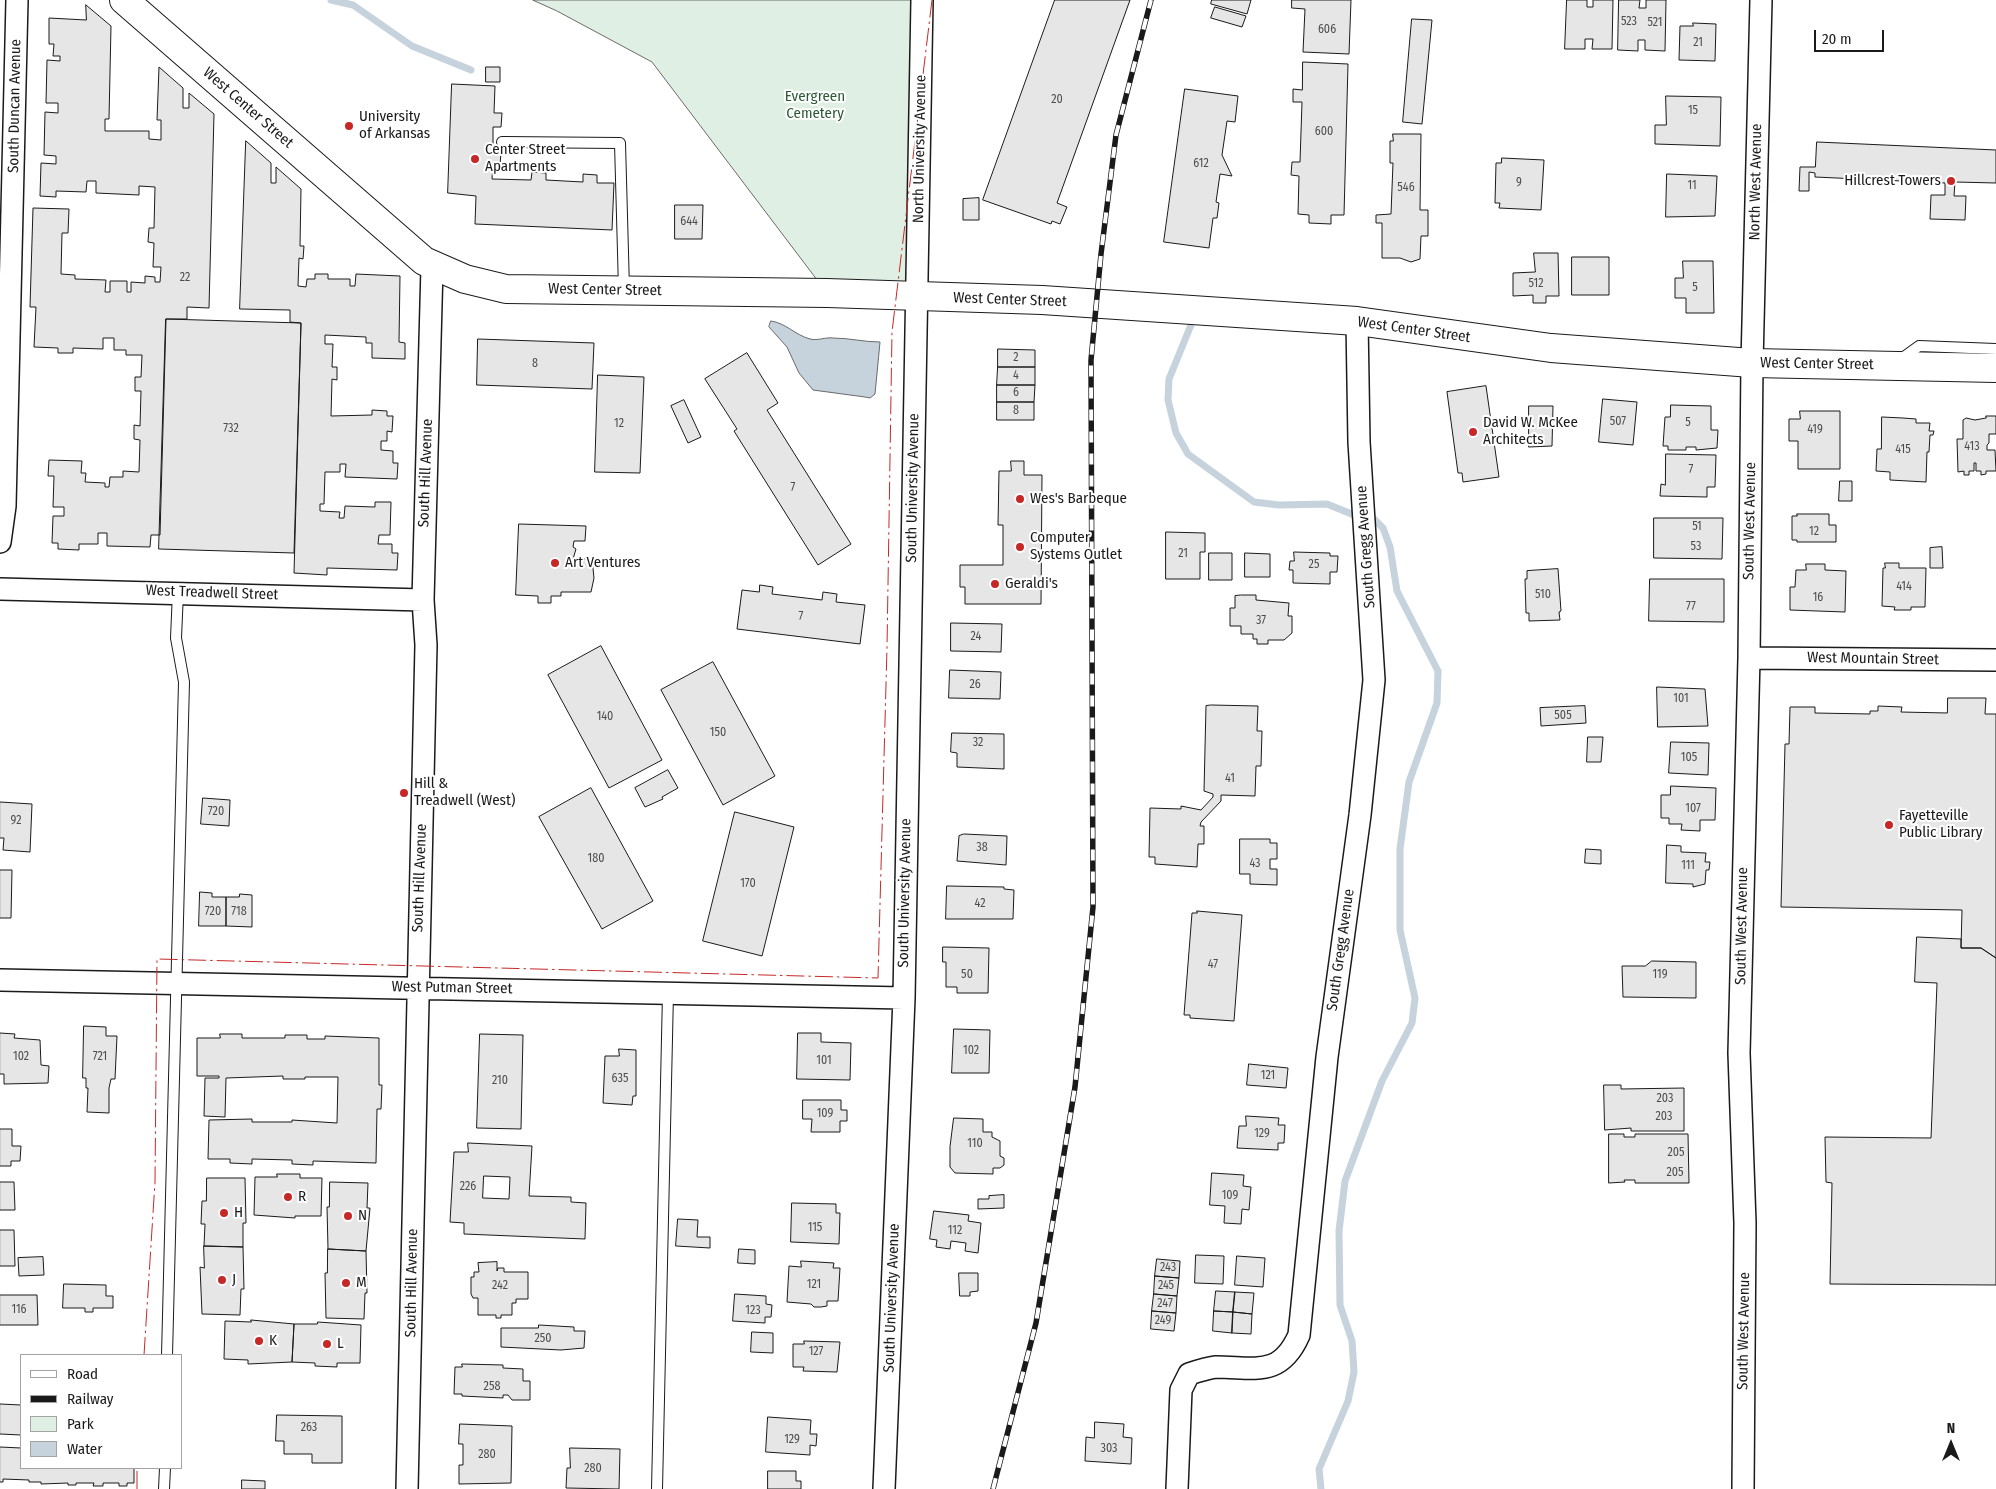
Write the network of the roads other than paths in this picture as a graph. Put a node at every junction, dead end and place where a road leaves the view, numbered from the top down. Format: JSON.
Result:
{"nodes":[{"id":1,"x":17,"y":0,"type":"edge"},
{"id":2,"x":124,"y":0,"type":"edge"},
{"id":3,"x":922,"y":0,"type":"edge"},
{"id":4,"x":1761,"y":0,"type":"edge"},
{"id":5,"x":502,"y":142,"type":"dead end"},
{"id":6,"x":432,"y":267,"type":"junction"},
{"id":7,"x":624,"y":290,"type":"junction"},
{"id":8,"x":917,"y":297,"type":"junction"},
{"id":9,"x":1357,"y":321,"type":"junction"},
{"id":10,"x":1996,"y":349,"type":"edge"},
{"id":11,"x":1752,"y":363,"type":"junction"},
{"id":12,"x":1892,"y":366,"type":"junction"},
{"id":13,"x":1996,"y":368,"type":"edge"},
{"id":14,"x":0,"y":542,"type":"edge"},
{"id":15,"x":0,"y":589,"type":"edge"},
{"id":16,"x":178,"y":592,"type":"junction"},
{"id":17,"x":423,"y":600,"type":"junction"},
{"id":18,"x":1749,"y":658,"type":"junction"},
{"id":19,"x":1996,"y":660,"type":"edge"},
{"id":20,"x":0,"y":980,"type":"edge"},
{"id":21,"x":176,"y":983,"type":"junction"},
{"id":22,"x":417,"y":987,"type":"junction"},
{"id":23,"x":668,"y":993,"type":"junction"},
{"id":24,"x":904,"y":998,"type":"junction"},
{"id":25,"x":167,"y":1354,"type":"edge"},
{"id":26,"x":165,"y":1469,"type":"edge"},
{"id":27,"x":164,"y":1489,"type":"edge"},
{"id":28,"x":407,"y":1489,"type":"edge"},
{"id":29,"x":657,"y":1489,"type":"edge"},
{"id":30,"x":884,"y":1489,"type":"edge"},
{"id":31,"x":1177,"y":1489,"type":"edge"},
{"id":32,"x":1743,"y":1489,"type":"edge"}],
"edges":[{"from":1,"to":14,"type":"street","name":"South Duncan Avenue"},
{"from":2,"to":6,"type":"street","name":"West Center Street"},
{"from":3,"to":8,"type":"street","name":"North University Avenue"},
{"from":4,"to":11,"type":"street","name":"North West Avenue"},
{"from":5,"to":7,"type":"lane"},
{"from":6,"to":7,"type":"street","name":"West Center Street"},
{"from":6,"to":17,"type":"street","name":"South Hill Avenue"},
{"from":7,"to":8,"type":"street","name":"West Center Street"},
{"from":8,"to":9,"type":"street","name":"West Center Street"},
{"from":8,"to":24,"type":"street","name":"South University Avenue"},
{"from":9,"to":11,"type":"street","name":"West Center Street"},
{"from":9,"to":31,"type":"street","name":"South Gregg Avenue"},
{"from":10,"to":12,"type":"lane"},
{"from":11,"to":12,"type":"street","name":"West Center Street"},
{"from":11,"to":18,"type":"street","name":"South West Avenue"},
{"from":12,"to":13,"type":"street","name":"West Center Street"},
{"from":15,"to":16,"type":"street","name":"West Treadwell Street"},
{"from":16,"to":17,"type":"street","name":"West Treadwell Street"},
{"from":16,"to":21,"type":"lane"},
{"from":17,"to":22,"type":"street","name":"South Hill Avenue"},
{"from":18,"to":19,"type":"street","name":"West Mountain Street"},
{"from":18,"to":32,"type":"street","name":"South West Avenue"},
{"from":20,"to":21,"type":"street","name":"West Putman Street"},
{"from":21,"to":22,"type":"street","name":"West Putman Street"},
{"from":21,"to":25,"type":"lane"},
{"from":22,"to":23,"type":"street","name":"West Putman Street"},
{"from":22,"to":28,"type":"street","name":"South Hill Avenue"},
{"from":23,"to":24,"type":"street","name":"West Putman Street"},
{"from":23,"to":29,"type":"lane"},
{"from":24,"to":30,"type":"street","name":"South University Avenue"},
{"from":26,"to":27,"type":"lane"}]}
